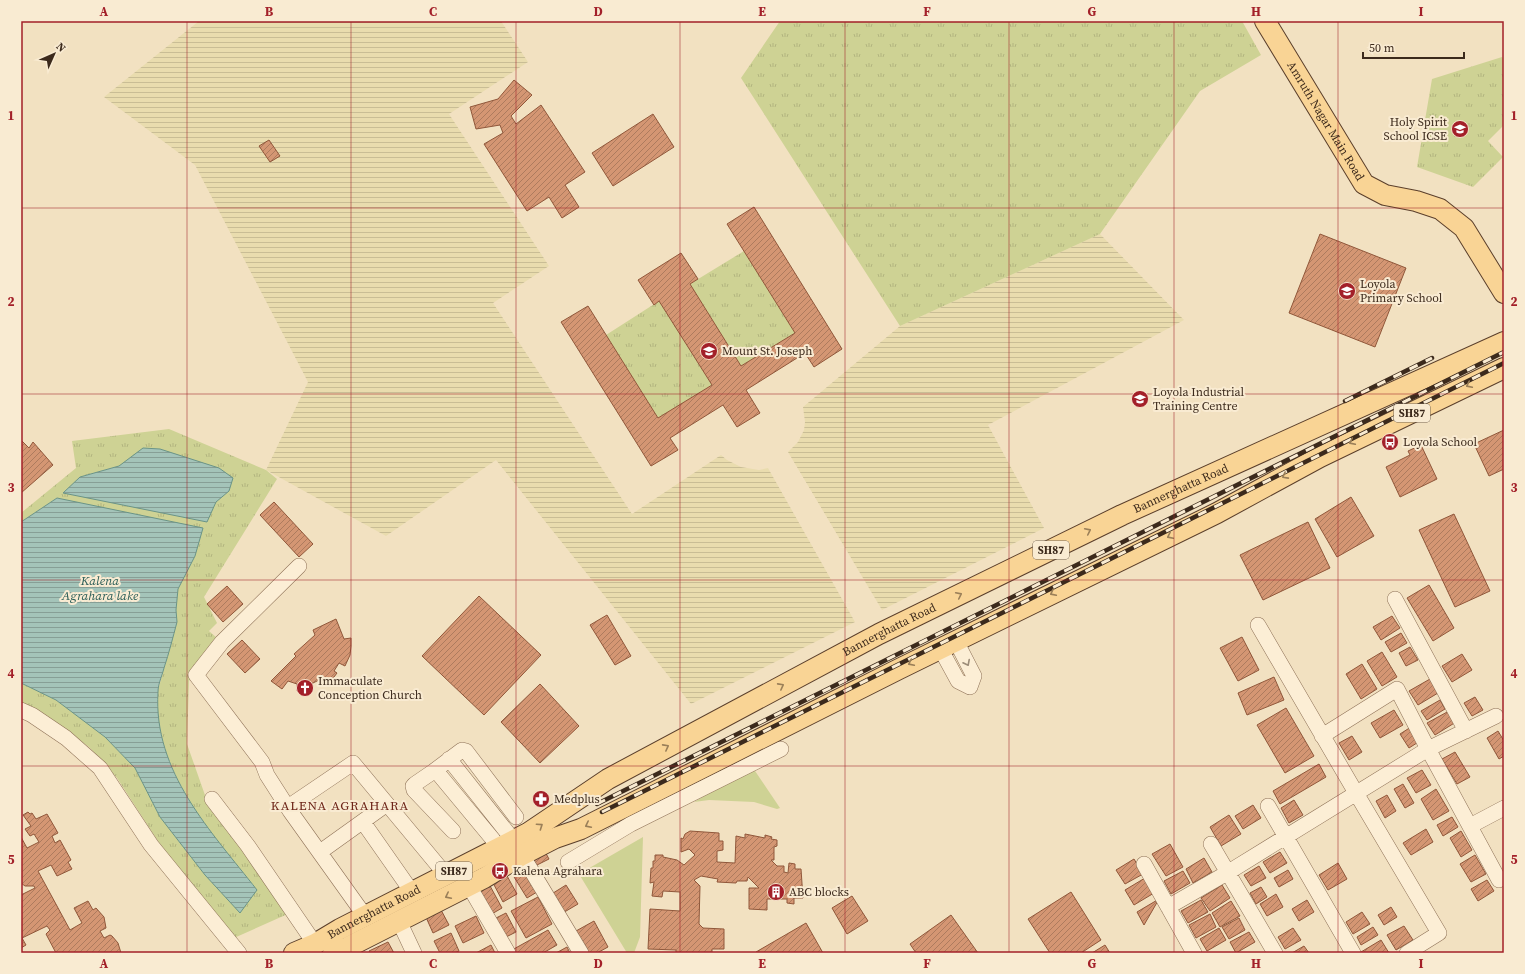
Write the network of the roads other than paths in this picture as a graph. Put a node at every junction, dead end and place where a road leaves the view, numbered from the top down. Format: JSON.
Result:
{"nodes":[{"id":1,"x":1265,"y":21,"type":"edge"},
{"id":2,"x":1504,"y":293,"type":"edge"},
{"id":3,"x":1504,"y":342,"type":"edge"},
{"id":4,"x":1504,"y":368,"type":"edge"},
{"id":5,"x":1307,"y":432,"type":"junction"},
{"id":6,"x":1320,"y":457,"type":"junction"},
{"id":7,"x":299,"y":566,"type":"dead end"},
{"id":8,"x":1395,"y":599,"type":"dead end"},
{"id":9,"x":1258,"y":625,"type":"dead end"},
{"id":10,"x":21,"y":710,"type":"edge"},
{"id":11,"x":1496,"y":716,"type":"dead end"},
{"id":12,"x":1466,"y":731,"type":"junction"},
{"id":13,"x":1322,"y":736,"type":"junction"},
{"id":14,"x":781,"y":749,"type":"dead end"},
{"id":15,"x":1428,"y":749,"type":"junction"},
{"id":16,"x":449,"y":759,"type":"junction"},
{"id":17,"x":641,"y":761,"type":"junction"},
{"id":18,"x":434,"y":771,"type":"junction"},
{"id":19,"x":658,"y":790,"type":"junction"},
{"id":20,"x":1356,"y":793,"type":"junction"},
{"id":21,"x":212,"y":799,"type":"dead end"},
{"id":22,"x":387,"y":804,"type":"junction"},
{"id":23,"x":1268,"y":806,"type":"dead end"},
{"id":24,"x":288,"y":807,"type":"junction"},
{"id":25,"x":1504,"y":808,"type":"edge"},
{"id":26,"x":516,"y":818,"type":"dead end"},
{"id":27,"x":363,"y":822,"type":"junction"},
{"id":28,"x":1470,"y":826,"type":"junction"},
{"id":29,"x":453,"y":831,"type":"dead end"},
{"id":30,"x":1285,"y":838,"type":"junction"},
{"id":31,"x":1211,"y":844,"type":"dead end"},
{"id":32,"x":512,"y":848,"type":"junction"},
{"id":33,"x":320,"y":852,"type":"junction"},
{"id":34,"x":568,"y":862,"type":"dead end"},
{"id":35,"x":1144,"y":864,"type":"dead end"},
{"id":36,"x":1227,"y":873,"type":"junction"},
{"id":37,"x":446,"y":875,"type":"junction"},
{"id":38,"x":1499,"y":880,"type":"dead end"},
{"id":39,"x":469,"y":886,"type":"junction"},
{"id":40,"x":412,"y":892,"type":"junction"},
{"id":41,"x":1168,"y":907,"type":"junction"},
{"id":42,"x":365,"y":916,"type":"junction"},
{"id":43,"x":399,"y":921,"type":"junction"},
{"id":44,"x":340,"y":929,"type":"junction"},
{"id":45,"x":315,"y":944,"type":"junction"},
{"id":46,"x":344,"y":951,"type":"edge"},
{"id":47,"x":239,"y":953,"type":"edge"},
{"id":48,"x":294,"y":953,"type":"edge"},
{"id":49,"x":414,"y":953,"type":"edge"},
{"id":50,"x":508,"y":953,"type":"edge"},
{"id":51,"x":581,"y":953,"type":"edge"},
{"id":52,"x":1194,"y":953,"type":"edge"},
{"id":53,"x":1275,"y":953,"type":"edge"},
{"id":54,"x":1353,"y":953,"type":"edge"},
{"id":55,"x":1407,"y":953,"type":"edge"}],
"edges":[{"from":1,"to":2,"type":"main road","name":"Amruth Nagar Main Road"},
{"from":3,"to":5,"type":"main road","name":"Bannerghatta Road","number":"SH87"},
{"from":4,"to":6,"type":"main road","number":"SH87","one_way":true},
{"from":5,"to":6,"type":"main road"},
{"from":17,"to":5,"type":"main road","name":"Bannerghatta Road","number":"SH87","one_way":true},
{"from":6,"to":19,"type":"main road","number":"SH87","one_way":true},
{"from":7,"to":24,"type":"street"},
{"from":8,"to":12,"type":"street"},
{"from":9,"to":13,"type":"street"},
{"from":10,"to":47,"type":"street"},
{"from":11,"to":12,"type":"street"},
{"from":12,"to":15,"type":"street"},
{"from":13,"to":15,"type":"street"},
{"from":13,"to":20,"type":"street"},
{"from":14,"to":34,"type":"street"},
{"from":15,"to":20,"type":"street"},
{"from":15,"to":28,"type":"street"},
{"from":16,"to":18,"type":"street"},
{"from":16,"to":26,"type":"street"},
{"from":16,"to":32,"type":"street"},
{"from":17,"to":19,"type":"main road"},
{"from":32,"to":17,"type":"main road","name":"Bannerghatta Road","number":"SH87","one_way":true},
{"from":18,"to":29,"type":"street"},
{"from":18,"to":32,"type":"street"},
{"from":19,"to":32,"type":"main road","number":"SH87","one_way":true},
{"from":20,"to":30,"type":"street"},
{"from":20,"to":55,"type":"street"},
{"from":21,"to":45,"type":"street"},
{"from":22,"to":24,"type":"street"},
{"from":22,"to":27,"type":"street"},
{"from":22,"to":37,"type":"street"},
{"from":23,"to":30,"type":"street"},
{"from":24,"to":33,"type":"street"},
{"from":25,"to":28,"type":"street"},
{"from":27,"to":33,"type":"street"},
{"from":27,"to":40,"type":"street"},
{"from":28,"to":38,"type":"street"},
{"from":30,"to":36,"type":"street"},
{"from":30,"to":54,"type":"street"},
{"from":31,"to":36,"type":"street"},
{"from":32,"to":37,"type":"main road","name":"Bannerghatta Road","number":"SH87"},
{"from":32,"to":39,"type":"main road"},
{"from":32,"to":51,"type":"street"},
{"from":33,"to":42,"type":"street"},
{"from":35,"to":41,"type":"street"},
{"from":36,"to":41,"type":"street"},
{"from":36,"to":53,"type":"street"},
{"from":37,"to":40,"type":"main road","name":"Bannerghatta Road","number":"SH87"},
{"from":39,"to":43,"type":"main road","one_way":true},
{"from":39,"to":50,"type":"street"},
{"from":40,"to":42,"type":"main road","name":"Bannerghatta Road","number":"SH87"},
{"from":41,"to":52,"type":"street"},
{"from":42,"to":44,"type":"main road","name":"Bannerghatta Road","number":"SH87"},
{"from":43,"to":46,"type":"main road"},
{"from":43,"to":49,"type":"street"},
{"from":44,"to":45,"type":"main road","name":"Bannerghatta Road","number":"SH87"},
{"from":44,"to":46,"type":"street"},
{"from":45,"to":48,"type":"main road","name":"Bannerghatta Road","number":"SH87"}]}
